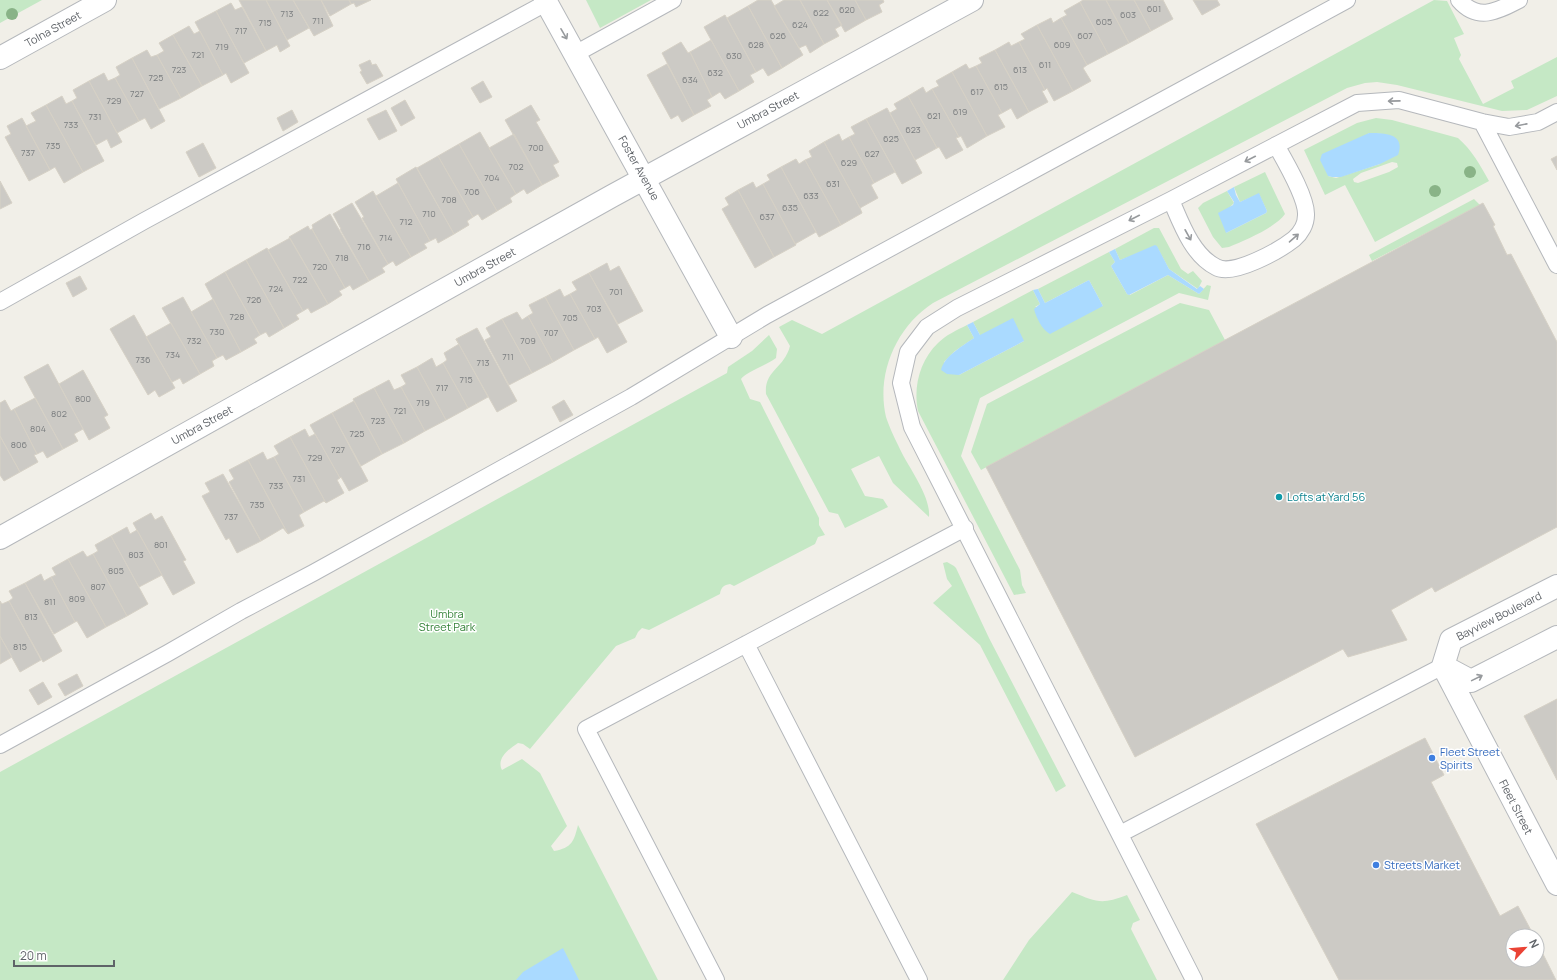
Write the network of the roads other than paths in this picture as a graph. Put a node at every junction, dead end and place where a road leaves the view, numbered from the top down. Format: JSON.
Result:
{"nodes":[{"id":1,"x":105,"y":0,"type":"edge"},
{"id":2,"x":673,"y":0,"type":"edge"},
{"id":3,"x":972,"y":0,"type":"edge"},
{"id":4,"x":1347,"y":0,"type":"edge"},
{"id":5,"x":1459,"y":0,"type":"edge"},
{"id":6,"x":1519,"y":0,"type":"edge"},
{"id":7,"x":545,"y":1,"type":"edge"},
{"id":8,"x":575,"y":54,"type":"junction"},
{"id":9,"x":0,"y":58,"type":"edge"},
{"id":10,"x":1557,"y":112,"type":"edge"},
{"id":11,"x":1482,"y":122,"type":"junction"},
{"id":12,"x":1276,"y":145,"type":"junction"},
{"id":13,"x":644,"y":178,"type":"junction"},
{"id":14,"x":1171,"y":200,"type":"junction"},
{"id":15,"x":1557,"y":265,"type":"edge"},
{"id":16,"x":0,"y":302,"type":"edge"},
{"id":17,"x":732,"y":337,"type":"junction"},
{"id":18,"x":964,"y":528,"type":"junction"},
{"id":19,"x":0,"y":538,"type":"edge"},
{"id":20,"x":1557,"y":586,"type":"edge"},
{"id":21,"x":1557,"y":636,"type":"edge"},
{"id":22,"x":746,"y":644,"type":"junction"},
{"id":23,"x":1443,"y":666,"type":"junction"},
{"id":24,"x":0,"y":745,"type":"edge"},
{"id":25,"x":1120,"y":834,"type":"junction"},
{"id":26,"x":1557,"y":884,"type":"edge"},
{"id":27,"x":716,"y":980,"type":"edge"},
{"id":28,"x":919,"y":980,"type":"edge"},
{"id":29,"x":1194,"y":980,"type":"edge"}],
"edges":[{"from":1,"to":9,"type":"street","name":"Tolna Street"},
{"from":2,"to":8,"type":"lane"},
{"from":3,"to":13,"type":"street","name":"Umbra Street"},
{"from":4,"to":17,"type":"lane"},
{"from":5,"to":6,"type":"lane"},
{"from":7,"to":8,"type":"street","name":"Foster Avenue","one_way":true},
{"from":7,"to":16,"type":"lane"},
{"from":8,"to":13,"type":"street","name":"Foster Avenue"},
{"from":10,"to":11,"type":"lane","one_way":true},
{"from":11,"to":12,"type":"lane","one_way":true},
{"from":11,"to":15,"type":"lane"},
{"from":12,"to":14,"type":"lane","one_way":true},
{"from":14,"to":12,"type":"lane","one_way":true},
{"from":13,"to":17,"type":"street","name":"Foster Avenue"},
{"from":13,"to":19,"type":"street","name":"Umbra Street"},
{"from":14,"to":18,"type":"lane","one_way":true},
{"from":17,"to":24,"type":"lane"},
{"from":18,"to":22,"type":"lane"},
{"from":18,"to":25,"type":"lane"},
{"from":20,"to":23,"type":"street","name":"Bayview Boulevard"},
{"from":23,"to":21,"type":"street","one_way":true},
{"from":22,"to":27,"type":"lane"},
{"from":22,"to":28,"type":"lane"},
{"from":23,"to":25,"type":"lane"},
{"from":23,"to":26,"type":"street","name":"Fleet Street"},
{"from":25,"to":29,"type":"lane"}]}
